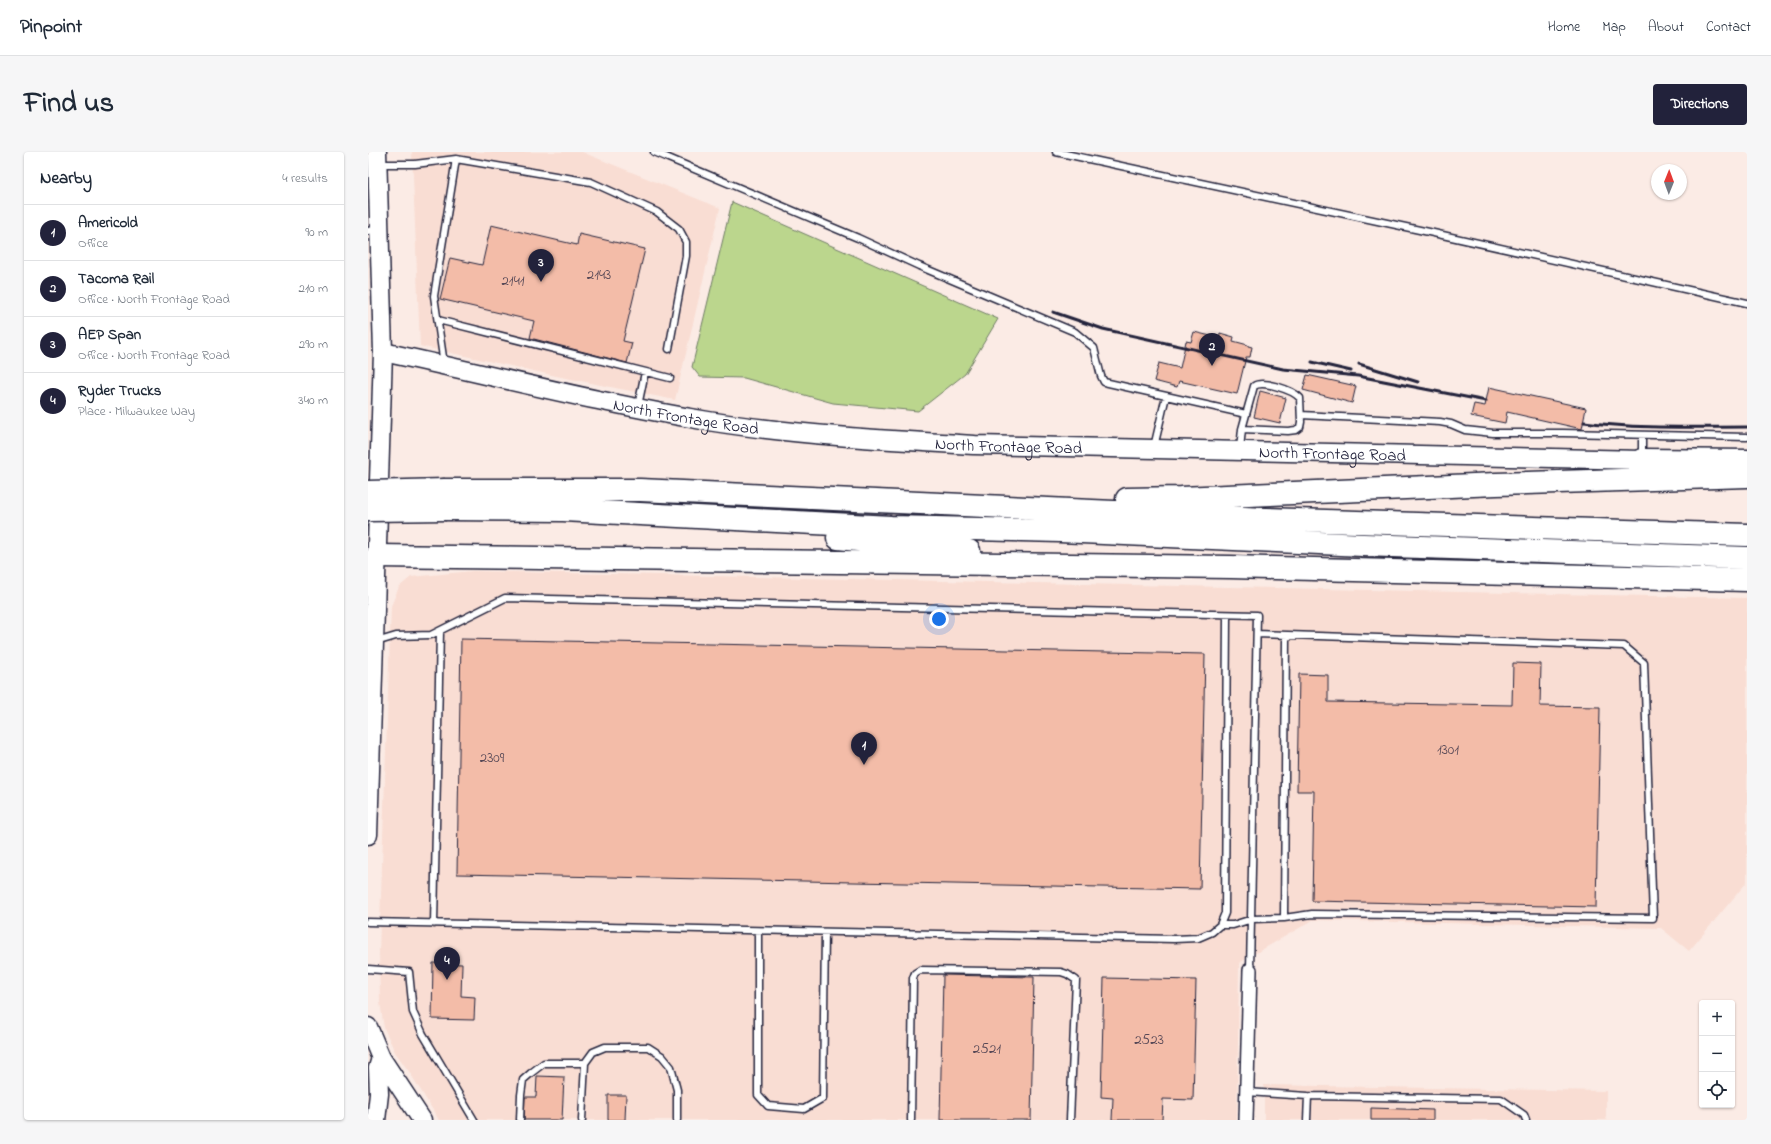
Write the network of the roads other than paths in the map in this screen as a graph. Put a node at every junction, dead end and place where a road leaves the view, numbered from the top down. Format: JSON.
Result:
{"nodes":[{"id":1,"x":654,"y":152,"type":"edge"},
{"id":2,"x":1056,"y":152,"type":"edge"},
{"id":3,"x":378,"y":158,"type":"edge"},
{"id":4,"x":456,"y":158,"type":"junction"},
{"id":5,"x":374,"y":230,"type":"edge"},
{"id":6,"x":1747,"y":303,"type":"edge"},
{"id":7,"x":438,"y":320,"type":"junction"},
{"id":8,"x":669,"y":349,"type":"dead end"},
{"id":9,"x":382,"y":352,"type":"junction"},
{"id":10,"x":444,"y":365,"type":"junction"},
{"id":11,"x":645,"y":372,"type":"junction"},
{"id":12,"x":670,"y":378,"type":"dead end"},
{"id":13,"x":1166,"y":396,"type":"junction"},
{"id":14,"x":637,"y":408,"type":"junction"},
{"id":15,"x":1246,"y":414,"type":"junction"},
{"id":16,"x":1301,"y":415,"type":"junction"},
{"id":17,"x":1242,"y":429,"type":"junction"},
{"id":18,"x":1642,"y":435,"type":"junction"},
{"id":19,"x":1747,"y":437,"type":"edge"},
{"id":20,"x":1154,"y":449,"type":"junction"},
{"id":21,"x":1240,"y":451,"type":"junction"},
{"id":22,"x":1642,"y":460,"type":"junction"},
{"id":23,"x":1747,"y":461,"type":"edge"},
{"id":24,"x":1747,"y":476,"type":"edge"},
{"id":25,"x":368,"y":492,"type":"edge"},
{"id":26,"x":445,"y":499,"type":"junction"},
{"id":27,"x":830,"y":499,"type":"junction"},
{"id":28,"x":368,"y":510,"type":"edge"},
{"id":29,"x":562,"y":510,"type":"junction"},
{"id":30,"x":1747,"y":535,"type":"edge"},
{"id":31,"x":377,"y":556,"type":"junction"},
{"id":32,"x":1747,"y":558,"type":"edge"},
{"id":33,"x":1231,"y":567,"type":"junction"},
{"id":34,"x":1747,"y":580,"type":"edge"},
{"id":35,"x":1227,"y":615,"type":"junction"},
{"id":36,"x":440,"y":631,"type":"junction"},
{"id":37,"x":1256,"y":634,"type":"junction"},
{"id":38,"x":1286,"y":636,"type":"junction"},
{"id":39,"x":372,"y":642,"type":"edge"},
{"id":40,"x":369,"y":784,"type":"edge"},
{"id":41,"x":368,"y":835,"type":"edge"},
{"id":42,"x":1284,"y":918,"type":"junction"},
{"id":43,"x":1252,"y":919,"type":"junction"},
{"id":44,"x":368,"y":922,"type":"edge"},
{"id":45,"x":434,"y":924,"type":"junction"},
{"id":46,"x":1220,"y":925,"type":"junction"},
{"id":47,"x":758,"y":931,"type":"junction"},
{"id":48,"x":825,"y":932,"type":"junction"},
{"id":49,"x":368,"y":969,"type":"edge"},
{"id":50,"x":1250,"y":970,"type":"joint"},
{"id":51,"x":368,"y":1027,"type":"edge"},
{"id":52,"x":381,"y":1058,"type":"junction"},
{"id":53,"x":585,"y":1063,"type":"junction"},
{"id":54,"x":1247,"y":1092,"type":"junction"},
{"id":55,"x":1308,"y":1096,"type":"junction"},
{"id":56,"x":417,"y":1118,"type":"edge"},
{"id":57,"x":376,"y":1120,"type":"edge"},
{"id":58,"x":474,"y":1120,"type":"edge"},
{"id":59,"x":520,"y":1120,"type":"edge"},
{"id":60,"x":582,"y":1120,"type":"edge"},
{"id":61,"x":677,"y":1120,"type":"edge"},
{"id":62,"x":911,"y":1120,"type":"edge"},
{"id":63,"x":1070,"y":1120,"type":"edge"},
{"id":64,"x":1246,"y":1120,"type":"edge"},
{"id":65,"x":1307,"y":1120,"type":"edge"},
{"id":66,"x":1526,"y":1120,"type":"edge"}],
"edges":[{"from":1,"to":13,"type":"lane"},
{"from":2,"to":6,"type":"lane"},
{"from":3,"to":4,"type":"lane"},
{"from":3,"to":5,"type":"street"},
{"from":4,"to":7,"type":"lane"},
{"from":4,"to":8,"type":"lane"},
{"from":5,"to":9,"type":"street"},
{"from":7,"to":10,"type":"lane"},
{"from":7,"to":11,"type":"lane"},
{"from":9,"to":10,"type":"street","name":"North Frontage Road"},
{"from":9,"to":31,"type":"street"},
{"from":10,"to":14,"type":"street","name":"North Frontage Road"},
{"from":11,"to":12,"type":"lane"},
{"from":11,"to":14,"type":"lane"},
{"from":13,"to":15,"type":"lane"},
{"from":13,"to":20,"type":"lane"},
{"from":14,"to":20,"type":"street","name":"North Frontage Road"},
{"from":15,"to":16,"type":"lane"},
{"from":15,"to":17,"type":"lane"},
{"from":16,"to":17,"type":"lane"},
{"from":16,"to":18,"type":"lane"},
{"from":17,"to":21,"type":"lane"},
{"from":18,"to":19,"type":"lane"},
{"from":18,"to":22,"type":"lane"},
{"from":20,"to":21,"type":"street","name":"North Frontage Road"},
{"from":21,"to":22,"type":"street","name":"North Frontage Road"},
{"from":22,"to":23,"type":"highway"},
{"from":24,"to":27,"type":"highway"},
{"from":25,"to":26,"type":"highway","bridge":true},
{"from":26,"to":27,"type":"highway"},
{"from":26,"to":28,"type":"highway","bridge":true},
{"from":26,"to":29,"type":"highway"},
{"from":27,"to":30,"type":"highway"},
{"from":29,"to":32,"type":"highway"},
{"from":29,"to":33,"type":"highway"},
{"from":31,"to":33,"type":"highway"},
{"from":31,"to":39,"type":"street"},
{"from":33,"to":34,"type":"highway"},
{"from":35,"to":36,"type":"lane"},
{"from":35,"to":37,"type":"lane"},
{"from":35,"to":46,"type":"lane"},
{"from":36,"to":39,"type":"lane"},
{"from":36,"to":45,"type":"lane"},
{"from":37,"to":38,"type":"lane"},
{"from":37,"to":43,"type":"lane"},
{"from":38,"to":42,"type":"lane"},
{"from":38,"to":42,"type":"lane"},
{"from":39,"to":40,"type":"street"},
{"from":40,"to":41,"type":"street"},
{"from":42,"to":43,"type":"lane"},
{"from":43,"to":46,"type":"lane"},
{"from":43,"to":50,"type":"lane"},
{"from":44,"to":45,"type":"lane"},
{"from":45,"to":47,"type":"lane"},
{"from":46,"to":48,"type":"lane"},
{"from":47,"to":48,"type":"lane"},
{"from":47,"to":48,"type":"lane"},
{"from":49,"to":58,"type":"lane"},
{"from":50,"to":54,"type":"street"},
{"from":51,"to":52,"type":"street"},
{"from":52,"to":56,"type":"street"},
{"from":52,"to":57,"type":"street"},
{"from":53,"to":59,"type":"lane"},
{"from":53,"to":60,"type":"lane"},
{"from":53,"to":61,"type":"lane"},
{"from":54,"to":55,"type":"lane"},
{"from":54,"to":64,"type":"street"},
{"from":55,"to":65,"type":"lane"},
{"from":55,"to":66,"type":"lane"},
{"from":62,"to":63,"type":"lane"}]}
